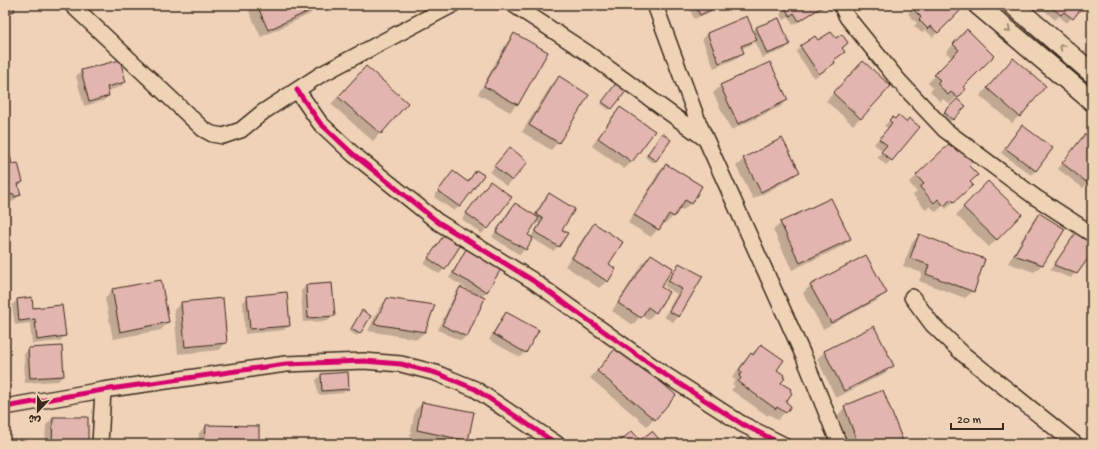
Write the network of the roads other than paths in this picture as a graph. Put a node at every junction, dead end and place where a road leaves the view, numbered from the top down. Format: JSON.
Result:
{"nodes":[{"id":1,"x":72,"y":5,"type":"edge"},
{"id":2,"x":452,"y":5,"type":"edge"},
{"id":3,"x":514,"y":5,"type":"edge"},
{"id":4,"x":655,"y":5,"type":"edge"},
{"id":5,"x":841,"y":5,"type":"edge"},
{"id":6,"x":978,"y":5,"type":"edge"},
{"id":7,"x":1013,"y":5,"type":"edge"},
{"id":8,"x":1092,"y":72,"type":"edge"},
{"id":9,"x":297,"y":90,"type":"junction"},
{"id":10,"x":1092,"y":101,"type":"edge"},
{"id":11,"x":705,"y":138,"type":"junction"},
{"id":12,"x":1092,"y":234,"type":"edge"},
{"id":13,"x":912,"y":297,"type":"dead end"},
{"id":14,"x":103,"y":390,"type":"junction"},
{"id":15,"x":5,"y":407,"type":"edge"},
{"id":16,"x":100,"y":444,"type":"edge"},
{"id":17,"x":557,"y":444,"type":"edge"},
{"id":18,"x":782,"y":444,"type":"edge"},
{"id":19,"x":839,"y":444,"type":"edge"},
{"id":20,"x":1075,"y":444,"type":"edge"}],
"edges":[{"from":1,"to":9,"type":"street"},
{"from":2,"to":9,"type":"street"},
{"from":3,"to":11,"type":"street"},
{"from":4,"to":11,"type":"street"},
{"from":5,"to":12,"type":"street"},
{"from":6,"to":10,"type":"street","one_way":true},
{"from":8,"to":7,"type":"street","one_way":true},
{"from":9,"to":18,"type":"street"},
{"from":11,"to":19,"type":"street"},
{"from":13,"to":20,"type":"street"},
{"from":14,"to":15,"type":"street"},
{"from":14,"to":16,"type":"street"},
{"from":14,"to":17,"type":"street"}]}
